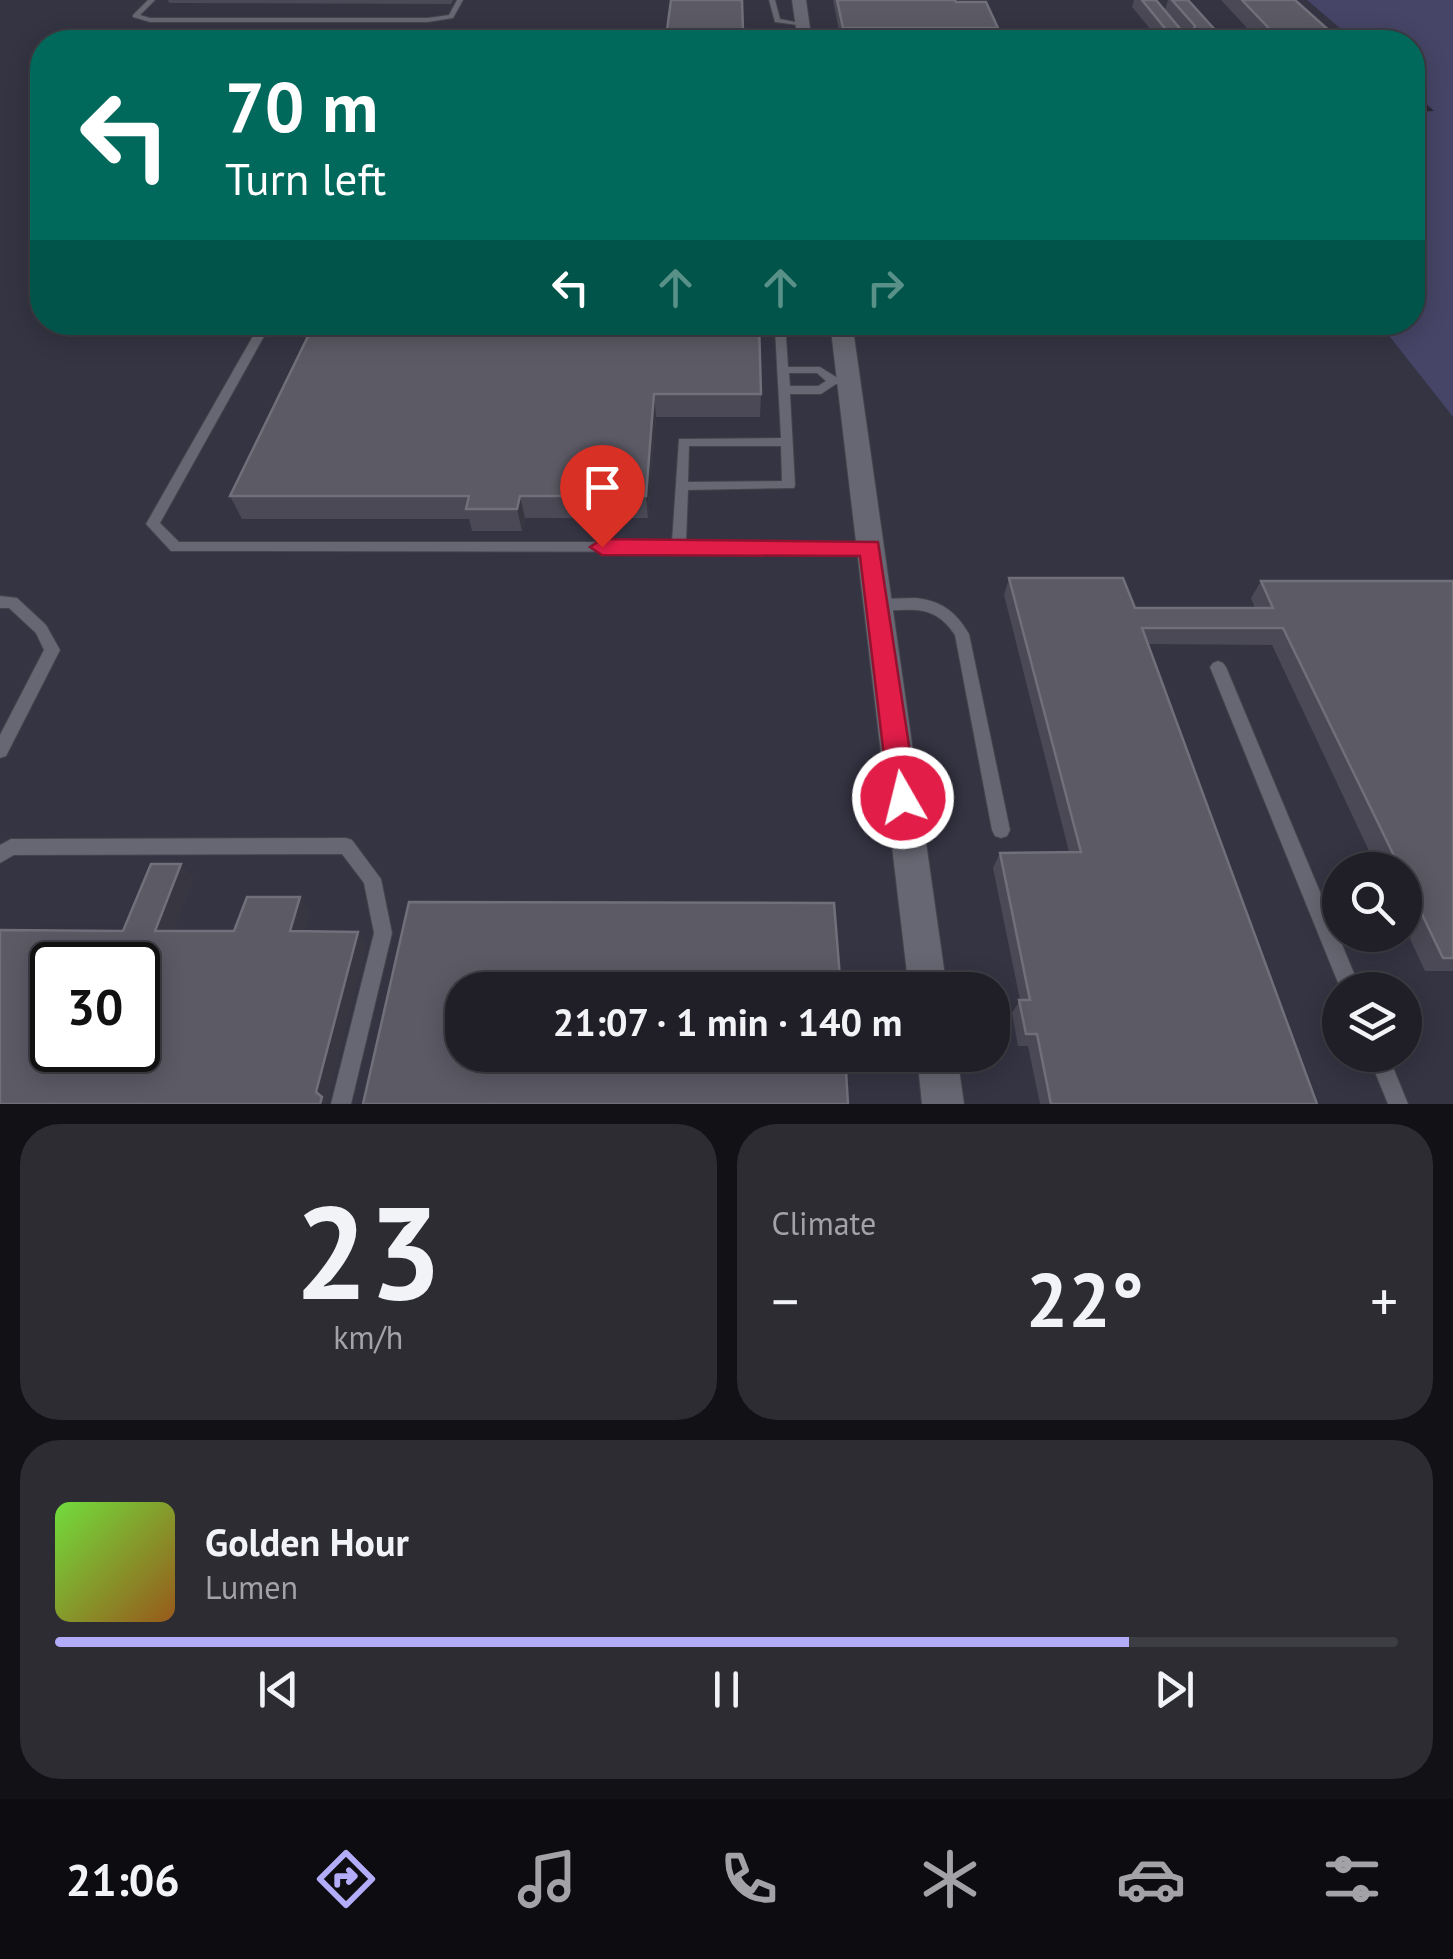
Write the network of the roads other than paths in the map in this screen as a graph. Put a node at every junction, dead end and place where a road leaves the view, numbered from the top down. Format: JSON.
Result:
{"nodes":[{"id":1,"x":152,"y":0,"type":"edge"},
{"id":2,"x":460,"y":0,"type":"edge"},
{"id":3,"x":772,"y":0,"type":"edge"},
{"id":4,"x":800,"y":0,"type":"edge"},
{"id":5,"x":803,"y":26,"type":"junction"},
{"id":6,"x":804,"y":30,"type":"edge"},
{"id":7,"x":260,"y":335,"type":"edge"},
{"id":8,"x":781,"y":335,"type":"edge"},
{"id":9,"x":841,"y":335,"type":"edge"},
{"id":10,"x":783,"y":370,"type":"junction"},
{"id":11,"x":840,"y":380,"type":"junction"},
{"id":12,"x":784,"y":390,"type":"junction"},
{"id":13,"x":787,"y":442,"type":"junction"},
{"id":14,"x":681,"y":486,"type":"junction"},
{"id":15,"x":679,"y":547,"type":"junction"},
{"id":16,"x":870,"y":548,"type":"junction"},
{"id":17,"x":0,"y":602,"type":"edge"},
{"id":18,"x":878,"y":605,"type":"junction"},
{"id":19,"x":1218,"y":667,"type":"dead end"},
{"id":20,"x":0,"y":752,"type":"edge"},
{"id":21,"x":1002,"y":830,"type":"dead end"},
{"id":22,"x":0,"y":855,"type":"edge"},
{"id":23,"x":926,"y":972,"type":"edge"},
{"id":24,"x":1344,"y":972,"type":"edge"},
{"id":25,"x":939,"y":1072,"type":"edge"},
{"id":26,"x":1385,"y":1072,"type":"edge"},
{"id":27,"x":341,"y":1104,"type":"edge"},
{"id":28,"x":944,"y":1104,"type":"edge"},
{"id":29,"x":1398,"y":1104,"type":"edge"}],
"edges":[{"from":1,"to":2,"type":"lane"},
{"from":3,"to":5,"type":"lane"},
{"from":4,"to":5,"type":"street"},
{"from":5,"to":6,"type":"street"},
{"from":7,"to":15,"type":"lane"},
{"from":8,"to":10,"type":"lane"},
{"from":9,"to":11,"type":"street"},
{"from":10,"to":11,"type":"lane"},
{"from":10,"to":12,"type":"lane"},
{"from":11,"to":12,"type":"lane"},
{"from":11,"to":16,"type":"street"},
{"from":12,"to":13,"type":"lane"},
{"from":13,"to":14,"type":"lane"},
{"from":13,"to":14,"type":"lane"},
{"from":14,"to":15,"type":"lane"},
{"from":15,"to":16,"type":"lane"},
{"from":16,"to":18,"type":"street"},
{"from":17,"to":20,"type":"lane"},
{"from":18,"to":21,"type":"lane"},
{"from":18,"to":23,"type":"street"},
{"from":19,"to":24,"type":"lane"},
{"from":22,"to":27,"type":"lane"},
{"from":25,"to":28,"type":"street"},
{"from":26,"to":29,"type":"lane"}]}
